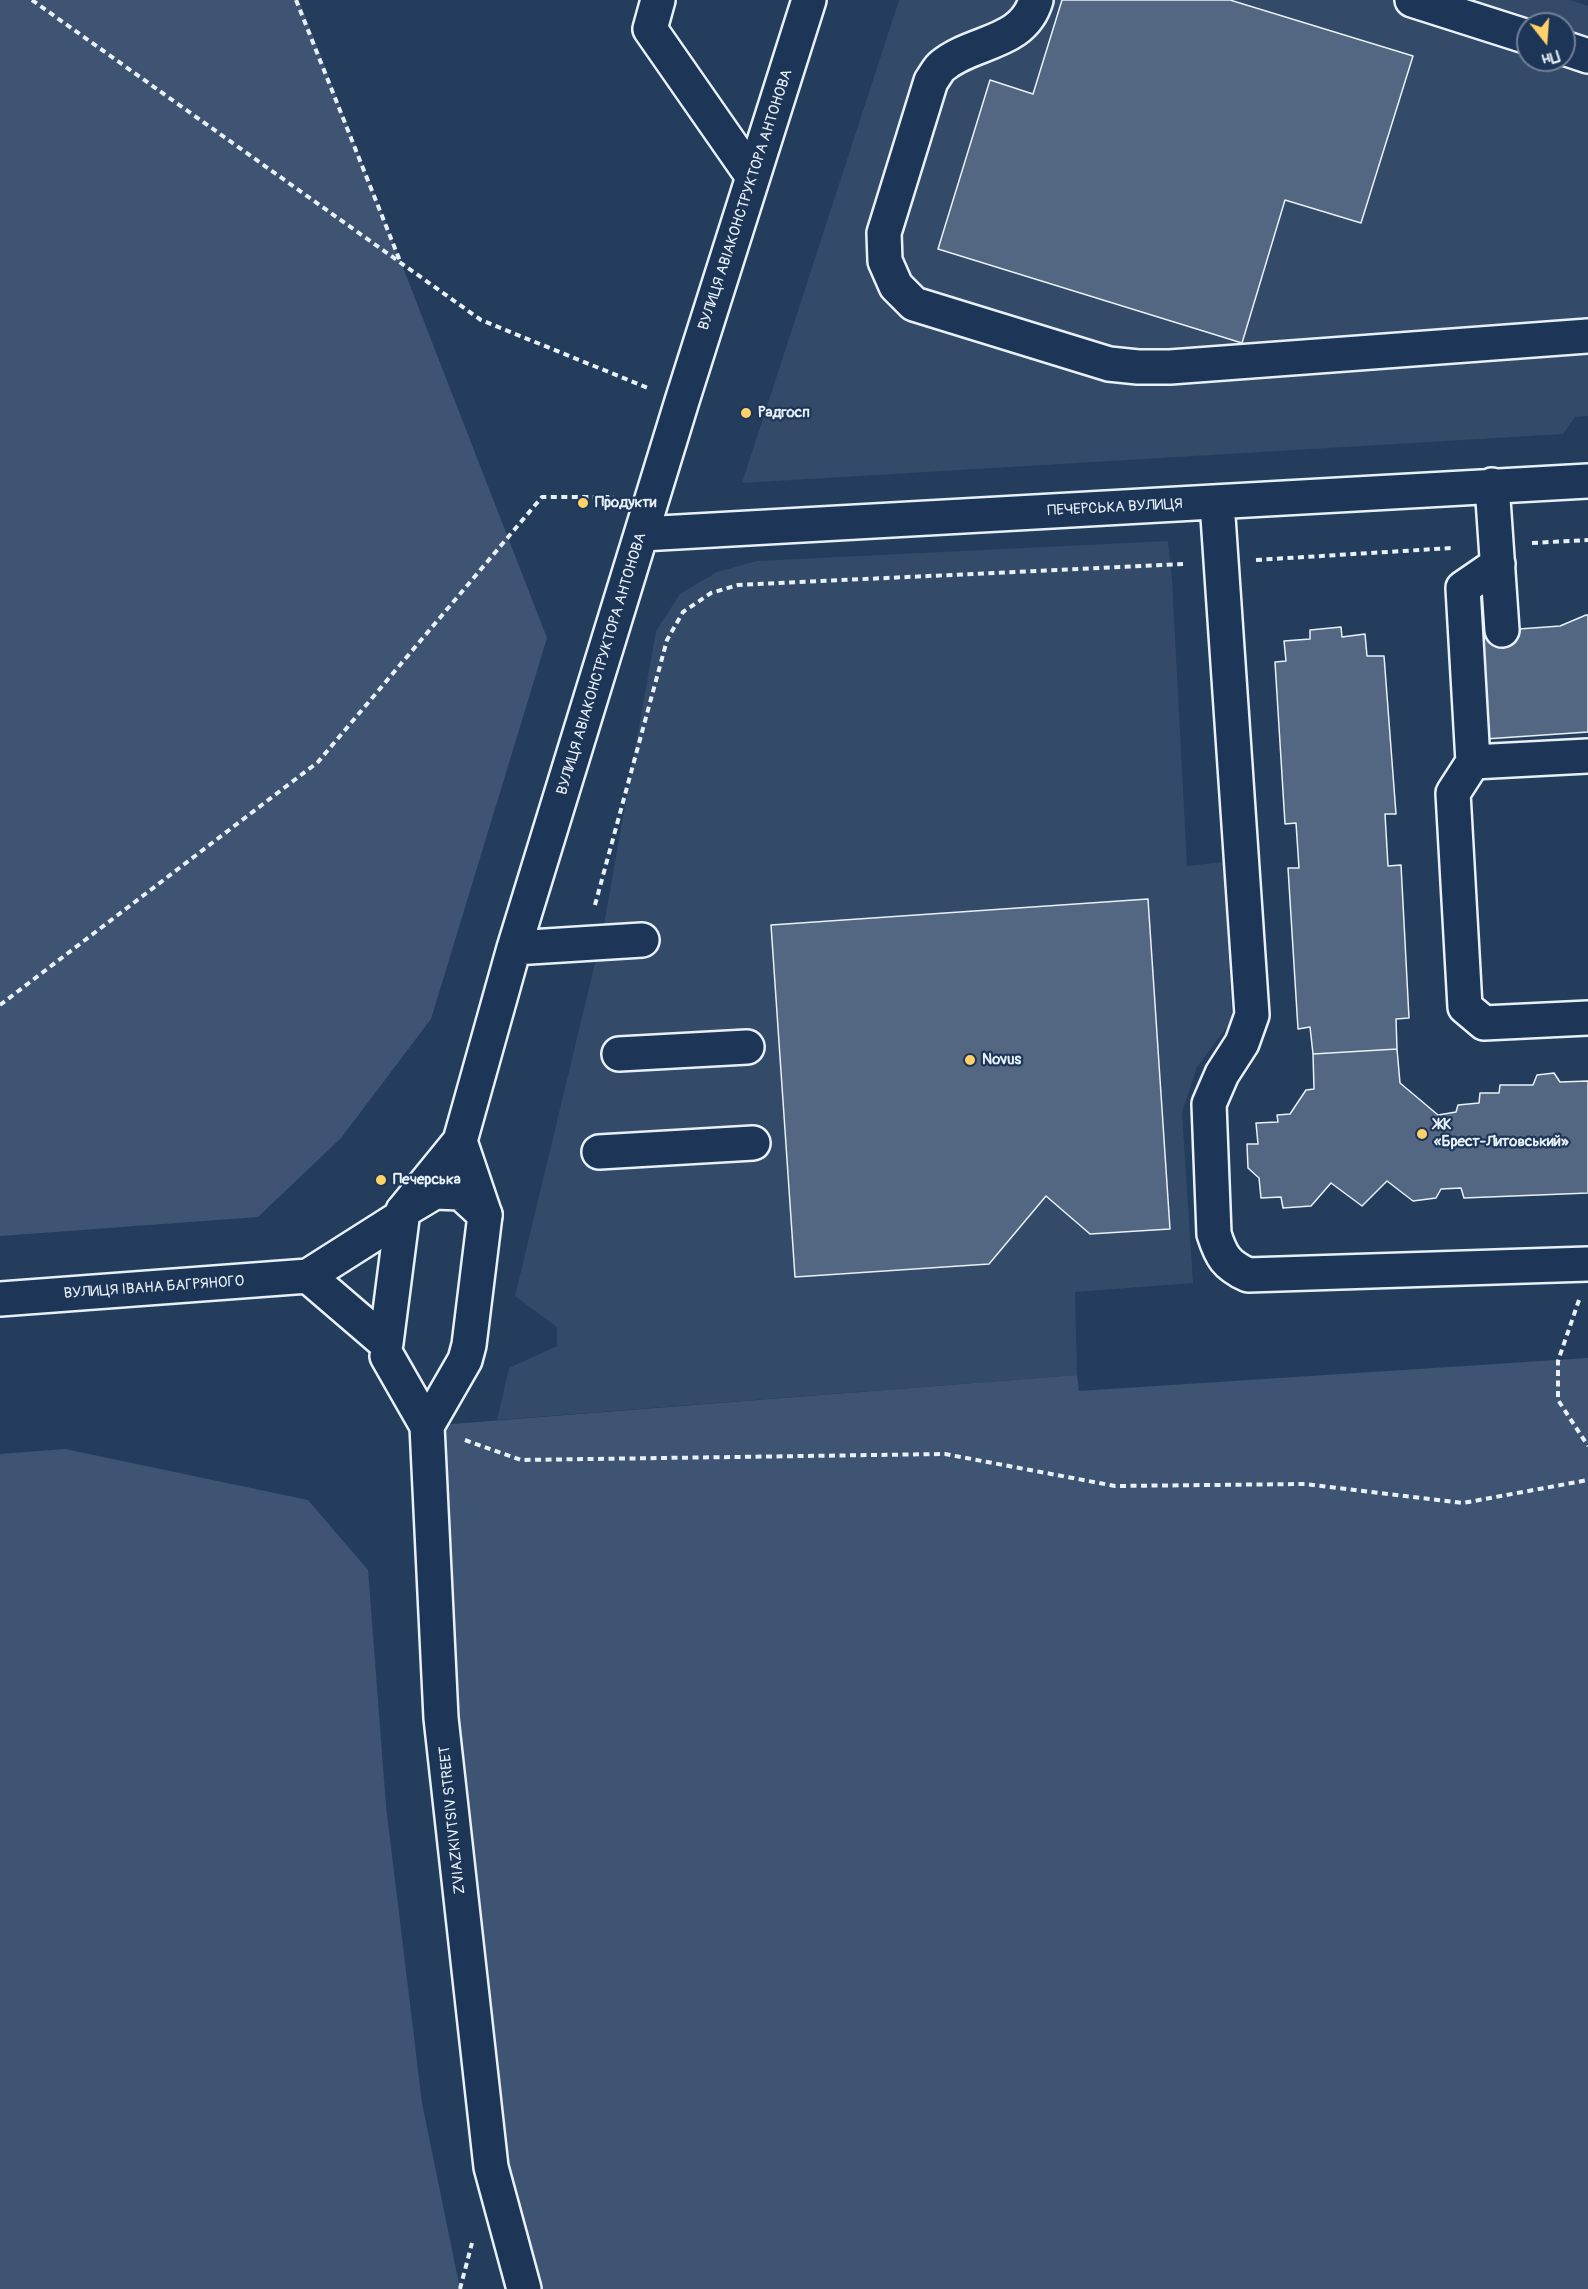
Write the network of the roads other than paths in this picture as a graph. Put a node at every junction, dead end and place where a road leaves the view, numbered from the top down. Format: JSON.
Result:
{"nodes":[{"id":1,"x":658,"y":0,"type":"edge"},
{"id":2,"x":809,"y":0,"type":"edge"},
{"id":3,"x":1036,"y":0,"type":"edge"},
{"id":4,"x":1412,"y":0,"type":"edge"},
{"id":5,"x":1516,"y":33,"type":"edge"},
{"id":6,"x":753,"y":177,"type":"junction"},
{"id":7,"x":1588,"y":336,"type":"edge"},
{"id":8,"x":1588,"y":481,"type":"edge"},
{"id":9,"x":1492,"y":485,"type":"junction"},
{"id":10,"x":1217,"y":502,"type":"junction"},
{"id":11,"x":642,"y":534,"type":"junction"},
{"id":12,"x":1497,"y":555,"type":"junction"},
{"id":13,"x":1502,"y":630,"type":"dead end"},
{"id":14,"x":1588,"y":756,"type":"edge"},
{"id":15,"x":1473,"y":762,"type":"junction"},
{"id":16,"x":642,"y":940,"type":"dead end"},
{"id":17,"x":514,"y":948,"type":"junction"},
{"id":18,"x":1588,"y":1018,"type":"edge"},
{"id":19,"x":747,"y":1047,"type":"dead end"},
{"id":20,"x":619,"y":1054,"type":"dead end"},
{"id":21,"x":460,"y":1141,"type":"junction"},
{"id":22,"x":753,"y":1143,"type":"dead end"},
{"id":23,"x":599,"y":1152,"type":"dead end"},
{"id":24,"x":402,"y":1214,"type":"junction"},
{"id":25,"x":485,"y":1215,"type":"junction"},
{"id":26,"x":308,"y":1276,"type":"junction"},
{"id":27,"x":1584,"y":1279,"type":"edge"},
{"id":28,"x":0,"y":1299,"type":"edge"},
{"id":29,"x":386,"y":1349,"type":"junction"},
{"id":30,"x":465,"y":1360,"type":"junction"},
{"id":31,"x":427,"y":1426,"type":"junction"},
{"id":32,"x":524,"y":2289,"type":"edge"}],
"edges":[{"from":1,"to":6,"type":"street"},
{"from":2,"to":6,"type":"street","name":"ВУЛИЦЯ АВІАКОНСТРУКТОРА АНТОНОВА"},
{"from":3,"to":7,"type":"street"},
{"from":4,"to":5,"type":"street"},
{"from":6,"to":11,"type":"street","name":"ВУЛИЦЯ АВІАКОНСТРУКТОРА АНТОНОВА"},
{"from":8,"to":9,"type":"street","name":"ПЕЧЕРСЬКА ВУЛИЦЯ"},
{"from":9,"to":10,"type":"street","name":"ПЕЧЕРСЬКА ВУЛИЦЯ"},
{"from":9,"to":12,"type":"street"},
{"from":10,"to":11,"type":"street","name":"ПЕЧЕРСЬКА ВУЛИЦЯ"},
{"from":10,"to":27,"type":"street"},
{"from":11,"to":17,"type":"street","name":"ВУЛИЦЯ АВІАКОНСТРУКТОРА АНТОНОВА"},
{"from":12,"to":13,"type":"street"},
{"from":12,"to":15,"type":"street"},
{"from":14,"to":15,"type":"street"},
{"from":15,"to":18,"type":"street"},
{"from":16,"to":17,"type":"street"},
{"from":17,"to":21,"type":"street","name":"ВУЛИЦЯ АВІАКОНСТРУКТОРА АНТОНОВА"},
{"from":19,"to":20,"type":"street"},
{"from":21,"to":24,"type":"street","name":"ВУЛИЦЯ АВІАКОНСТРУКТОРА АНТОНОВА"},
{"from":21,"to":25,"type":"street"},
{"from":22,"to":23,"type":"street"},
{"from":24,"to":25,"type":"street","name":"ВУЛИЦЯ ІВАНА БАГРЯНОГО"},
{"from":24,"to":26,"type":"street","name":"ВУЛИЦЯ ІВАНА БАГРЯНОГО"},
{"from":24,"to":29,"type":"street"},
{"from":25,"to":30,"type":"street"},
{"from":26,"to":28,"type":"street","name":"ВУЛИЦЯ ІВАНА БАГРЯНОГО"},
{"from":26,"to":29,"type":"street"},
{"from":29,"to":30,"type":"street"},
{"from":29,"to":31,"type":"street","name":"ZVIAZKIVTSIV STREET"},
{"from":30,"to":31,"type":"street"},
{"from":31,"to":32,"type":"street","name":"ZVIAZKIVTSIV STREET"}]}
